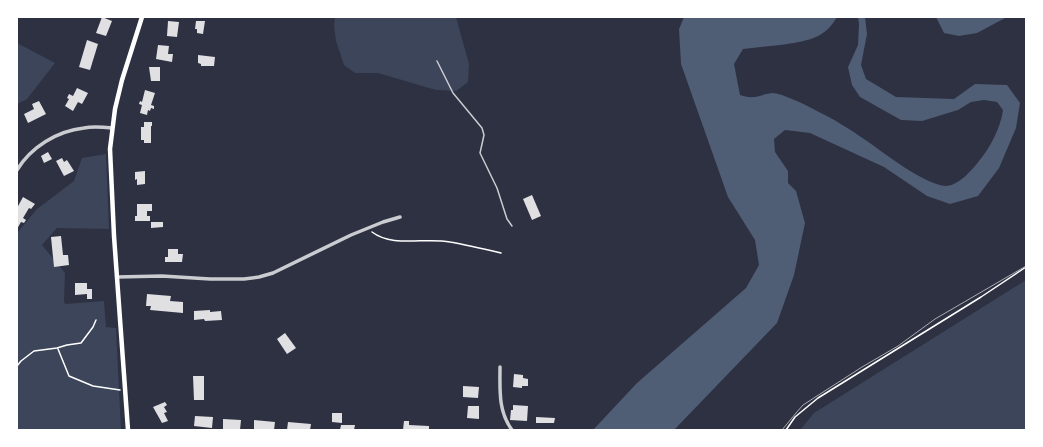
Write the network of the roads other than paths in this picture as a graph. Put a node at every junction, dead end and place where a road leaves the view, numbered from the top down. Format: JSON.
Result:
{"nodes":[{"id":1,"x":142,"y":17,"type":"edge"},
{"id":2,"x":437,"y":61,"type":"dead end"},
{"id":3,"x":112,"y":128,"type":"junction"},
{"id":4,"x":17,"y":170,"type":"edge"},
{"id":5,"x":400,"y":217,"type":"dead end"},
{"id":6,"x":512,"y":226,"type":"dead end"},
{"id":7,"x":117,"y":277,"type":"junction"},
{"id":8,"x":500,"y":367,"type":"dead end"},
{"id":9,"x":128,"y":430,"type":"edge"},
{"id":10,"x":512,"y":430,"type":"edge"}],
"edges":[{"from":1,"to":3,"type":"main road"},
{"from":2,"to":6,"type":"lane"},
{"from":3,"to":4,"type":"street"},
{"from":3,"to":7,"type":"main road"},
{"from":5,"to":7,"type":"street"},
{"from":7,"to":9,"type":"main road"},
{"from":8,"to":10,"type":"street"}]}
